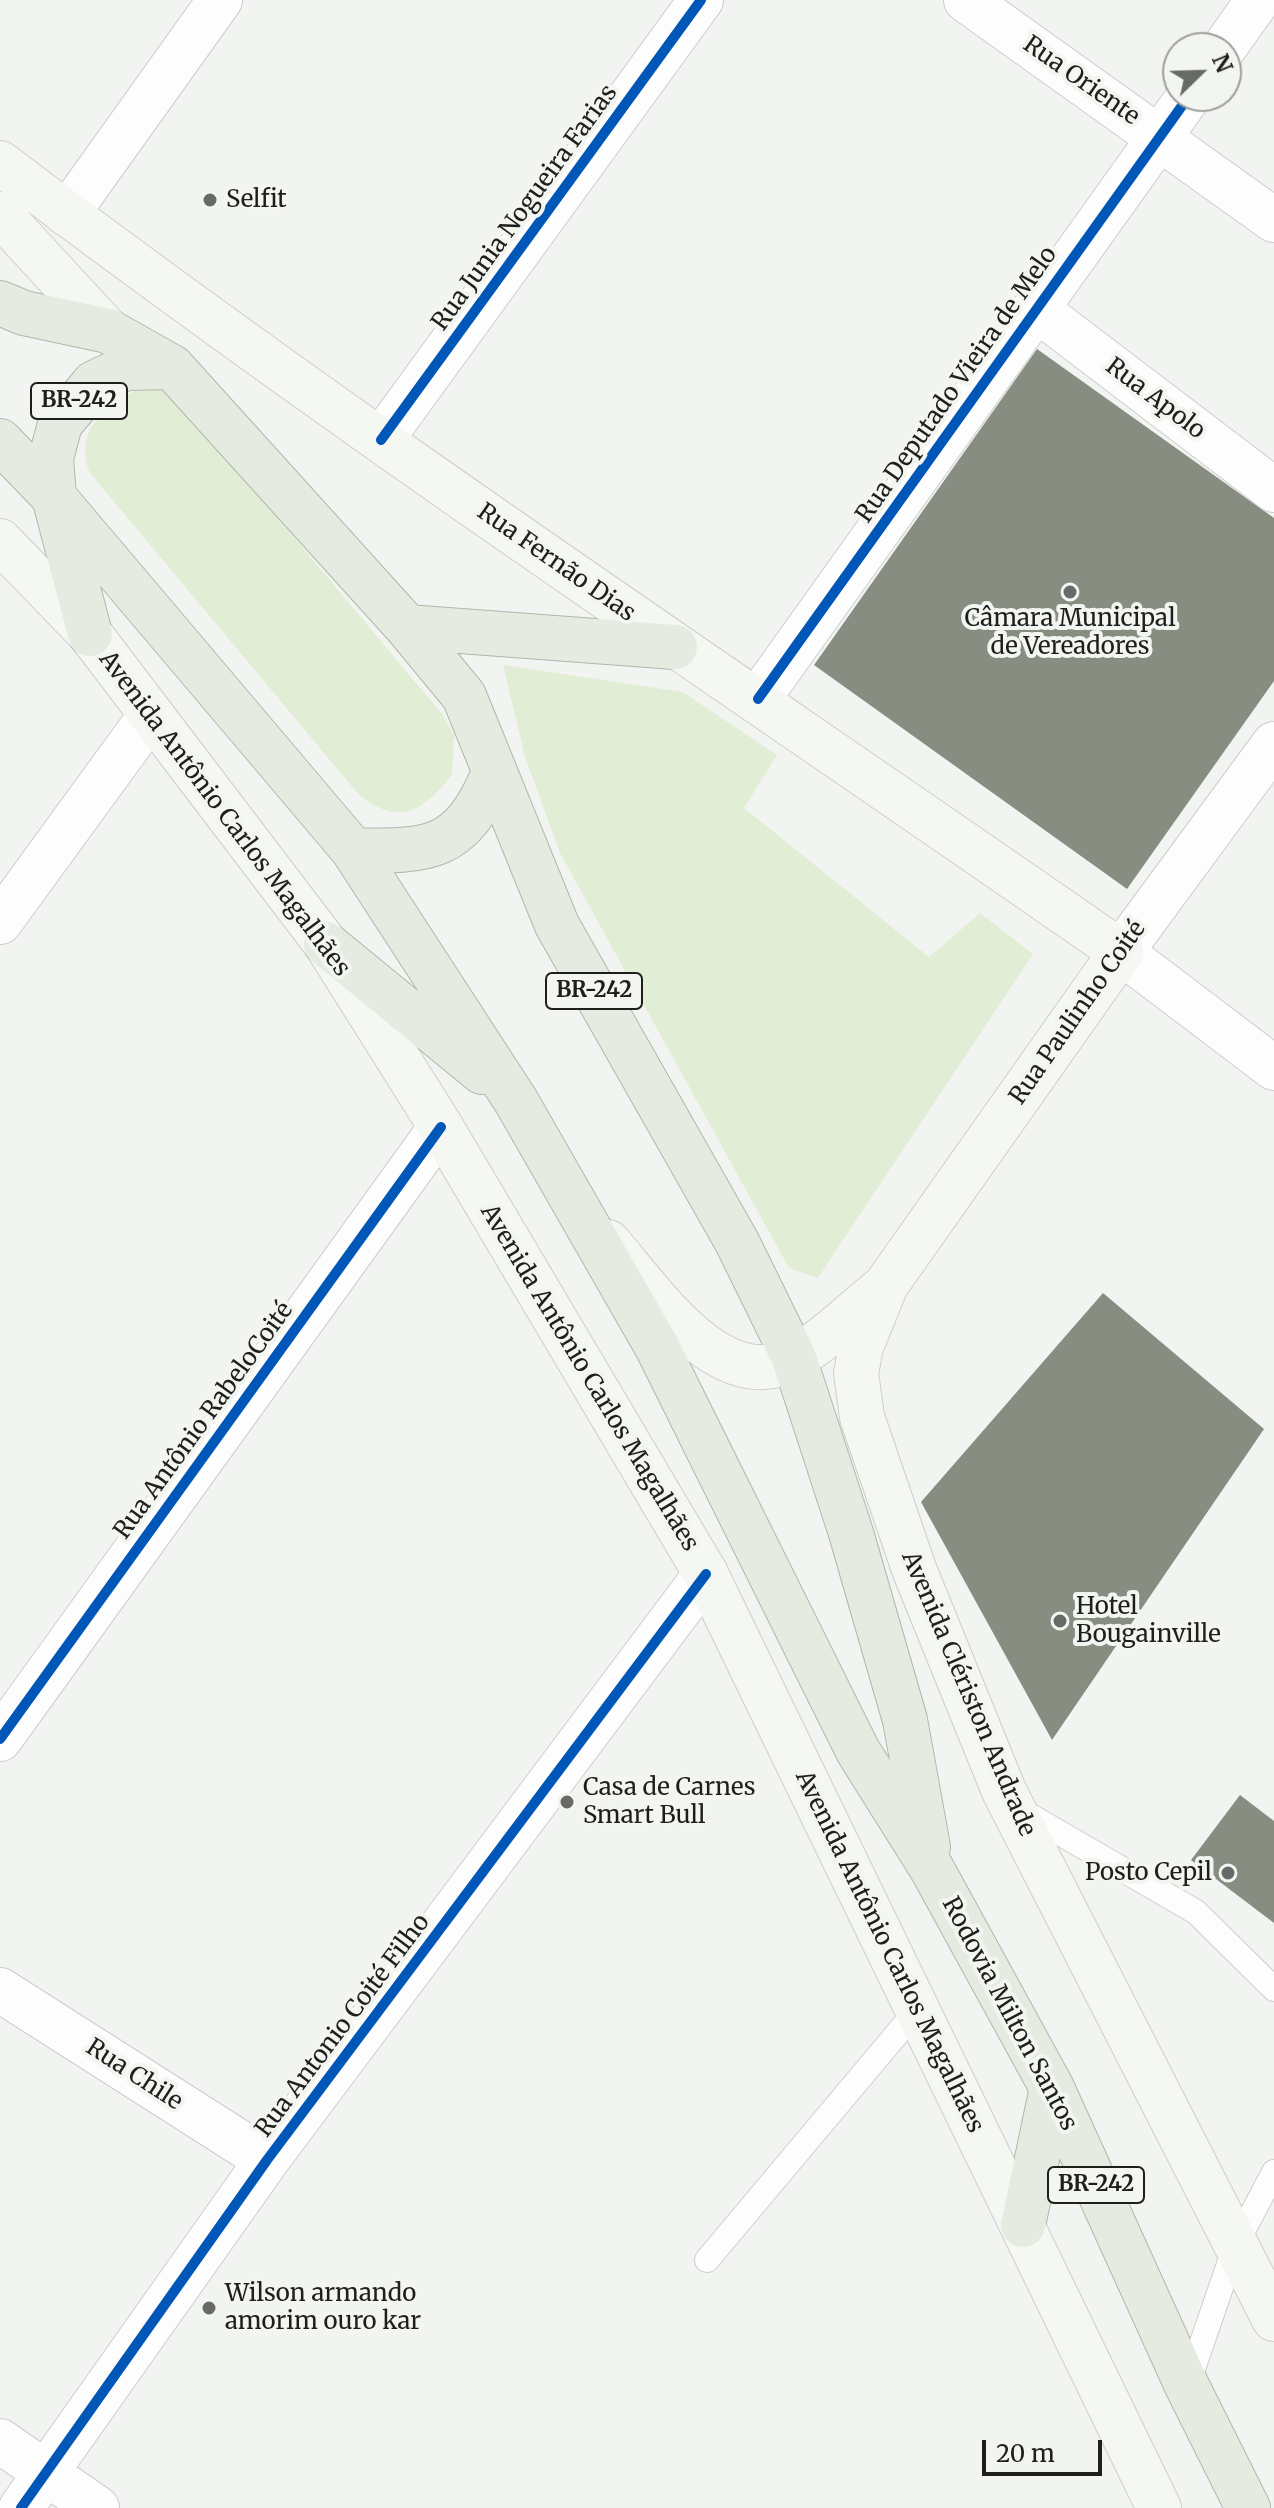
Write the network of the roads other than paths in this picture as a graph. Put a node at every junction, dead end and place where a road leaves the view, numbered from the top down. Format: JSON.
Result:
{"nodes":[{"id":1,"x":220,"y":0,"type":"edge"},
{"id":2,"x":701,"y":0,"type":"edge"},
{"id":3,"x":966,"y":0,"type":"edge"},
{"id":4,"x":1258,"y":0,"type":"edge"},
{"id":5,"x":1235,"y":32,"type":"edge"},
{"id":6,"x":1178,"y":112,"type":"edge"},
{"id":7,"x":1160,"y":137,"type":"junction"},
{"id":8,"x":0,"y":163,"type":"edge"},
{"id":9,"x":0,"y":214,"type":"edge"},
{"id":10,"x":67,"y":214,"type":"junction"},
{"id":11,"x":1274,"y":220,"type":"edge"},
{"id":12,"x":0,"y":303,"type":"edge"},
{"id":13,"x":1035,"y":308,"type":"junction"},
{"id":14,"x":108,"y":331,"type":"junction"},
{"id":15,"x":172,"y":367,"type":"junction"},
{"id":16,"x":381,"y":440,"type":"junction"},
{"id":17,"x":0,"y":441,"type":"edge"},
{"id":18,"x":1274,"y":490,"type":"edge"},
{"id":19,"x":54,"y":497,"type":"junction"},
{"id":20,"x":0,"y":541,"type":"edge"},
{"id":21,"x":407,"y":627,"type":"junction"},
{"id":22,"x":90,"y":634,"type":"junction"},
{"id":23,"x":675,"y":647,"type":"junction"},
{"id":24,"x":758,"y":699,"type":"junction"},
{"id":25,"x":151,"y":715,"type":"junction"},
{"id":26,"x":1274,"y":744,"type":"edge"},
{"id":27,"x":493,"y":775,"type":"junction"},
{"id":28,"x":353,"y":850,"type":"junction"},
{"id":29,"x":0,"y":922,"type":"edge"},
{"id":30,"x":326,"y":944,"type":"junction"},
{"id":31,"x":1121,"y":952,"type":"junction"},
{"id":32,"x":1274,"y":1068,"type":"edge"},
{"id":33,"x":516,"y":1101,"type":"junction"},
{"id":34,"x":441,"y":1127,"type":"junction"},
{"id":35,"x":578,"y":1207,"type":"junction"},
{"id":36,"x":886,"y":1285,"type":"junction"},
{"id":37,"x":794,"y":1358,"type":"junction"},
{"id":38,"x":706,"y":1574,"type":"junction"},
{"id":39,"x":0,"y":1739,"type":"edge"},
{"id":40,"x":1011,"y":1805,"type":"junction"},
{"id":41,"x":932,"y":1869,"type":"junction"},
{"id":42,"x":1274,"y":1989,"type":"edge"},
{"id":43,"x":0,"y":1990,"type":"edge"},
{"id":44,"x":917,"y":2010,"type":"junction"},
{"id":45,"x":1052,"y":2088,"type":"junction"},
{"id":46,"x":267,"y":2160,"type":"junction"},
{"id":47,"x":1274,"y":2172,"type":"edge"},
{"id":48,"x":1023,"y":2225,"type":"junction"},
{"id":49,"x":1236,"y":2244,"type":"junction"},
{"id":50,"x":707,"y":2260,"type":"dead end"},
{"id":51,"x":1274,"y":2319,"type":"edge"},
{"id":52,"x":1187,"y":2386,"type":"junction"},
{"id":53,"x":0,"y":2441,"type":"edge"},
{"id":54,"x":46,"y":2473,"type":"junction"},
{"id":55,"x":1157,"y":2507,"type":"edge"},
{"id":56,"x":21,"y":2508,"type":"edge"},
{"id":57,"x":97,"y":2508,"type":"edge"},
{"id":58,"x":1248,"y":2508,"type":"edge"}],
"edges":[{"from":1,"to":10,"type":"street"},
{"from":2,"to":16,"type":"street","name":"Rua Junia Nogueira Farias"},
{"from":3,"to":7,"type":"street","name":"Rua Oriente"},
{"from":4,"to":5,"type":"street"},
{"from":6,"to":7,"type":"street","name":"Rua Deputado Vieira de Melo"},
{"from":7,"to":11,"type":"street","name":"Rua Oriente"},
{"from":7,"to":13,"type":"street","name":"Rua Deputado Vieira de Melo"},
{"from":8,"to":10,"type":"main road","name":"Rua Fernão Dias"},
{"from":9,"to":14,"type":"main road"},
{"from":10,"to":16,"type":"main road","name":"Rua Fernão Dias"},
{"from":12,"to":14,"type":"highway","number":"BR-242"},
{"from":13,"to":18,"type":"street","name":"Rua Apolo"},
{"from":13,"to":24,"type":"street","name":"Rua Deputado Vieira de Melo"},
{"from":14,"to":15,"type":"highway","number":"BR-242"},
{"from":15,"to":19,"type":"highway","number":"BR-242"},
{"from":15,"to":21,"type":"highway","number":"BR-242"},
{"from":16,"to":23,"type":"main road","name":"Rua Fernão Dias"},
{"from":17,"to":19,"type":"highway","number":"BR-242"},
{"from":19,"to":22,"type":"highway"},
{"from":19,"to":28,"type":"highway","number":"BR-242"},
{"from":20,"to":22,"type":"main road","name":"Avenida Antônio Carlos Magalhães"},
{"from":21,"to":23,"type":"highway"},
{"from":21,"to":27,"type":"highway","number":"BR-242"},
{"from":22,"to":25,"type":"main road","name":"Avenida Antônio Carlos Magalhães"},
{"from":23,"to":24,"type":"main road","name":"Rua Fernão Dias"},
{"from":24,"to":31,"type":"main road","name":"Rua Fernão Dias"},
{"from":25,"to":29,"type":"street"},
{"from":25,"to":30,"type":"main road","name":"Avenida Antônio Carlos Magalhães"},
{"from":26,"to":31,"type":"street","name":"Rua Paulinho Coité"},
{"from":27,"to":28,"type":"highway"},
{"from":27,"to":37,"type":"highway","number":"BR-242"},
{"from":28,"to":33,"type":"highway","number":"BR-242"},
{"from":30,"to":33,"type":"highway"},
{"from":30,"to":34,"type":"main road","name":"Avenida Antônio Carlos Magalhães"},
{"from":31,"to":32,"type":"street"},
{"from":31,"to":36,"type":"main road","name":"Rua Paulinho Coité"},
{"from":33,"to":35,"type":"highway","number":"BR-242"},
{"from":34,"to":38,"type":"main road","name":"Avenida Antônio Carlos Magalhães"},
{"from":34,"to":39,"type":"street","name":"Rua Antônio RabeloCoité"},
{"from":35,"to":37,"type":"main road"},
{"from":35,"to":41,"type":"highway","number":"BR-242"},
{"from":36,"to":37,"type":"main road"},
{"from":36,"to":40,"type":"main road","name":"Avenida Clériston Andrade"},
{"from":37,"to":41,"type":"highway","number":"BR-242"},
{"from":38,"to":44,"type":"main road","name":"Avenida Antônio Carlos Magalhães"},
{"from":38,"to":46,"type":"street","name":"Rua Antonio Coité Filho"},
{"from":40,"to":42,"type":"lane"},
{"from":40,"to":49,"type":"main road","name":"Avenida Clériston Andrade"},
{"from":41,"to":45,"type":"highway","name":"Rodovia Milton Santos","number":"BR-242"},
{"from":43,"to":46,"type":"street","name":"Rua Chile"},
{"from":44,"to":48,"type":"main road","name":"Avenida Antônio Carlos Magalhães"},
{"from":44,"to":50,"type":"lane"},
{"from":45,"to":48,"type":"highway"},
{"from":45,"to":52,"type":"highway","name":"Rodovia Milton Santos","number":"BR-242"},
{"from":46,"to":54,"type":"street","name":"Rua Antonio Coité Filho"},
{"from":47,"to":49,"type":"lane"},
{"from":48,"to":55,"type":"main road","name":"Avenida Antônio Carlos Magalhães"},
{"from":49,"to":51,"type":"main road","name":"Avenida Clériston Andrade"},
{"from":49,"to":52,"type":"lane"},
{"from":52,"to":58,"type":"highway","name":"Rodovia Milton Santos","number":"BR-242"},
{"from":53,"to":54,"type":"street"},
{"from":54,"to":56,"type":"street","name":"Rua Antonio Coité Filho"},
{"from":54,"to":57,"type":"street"}]}
